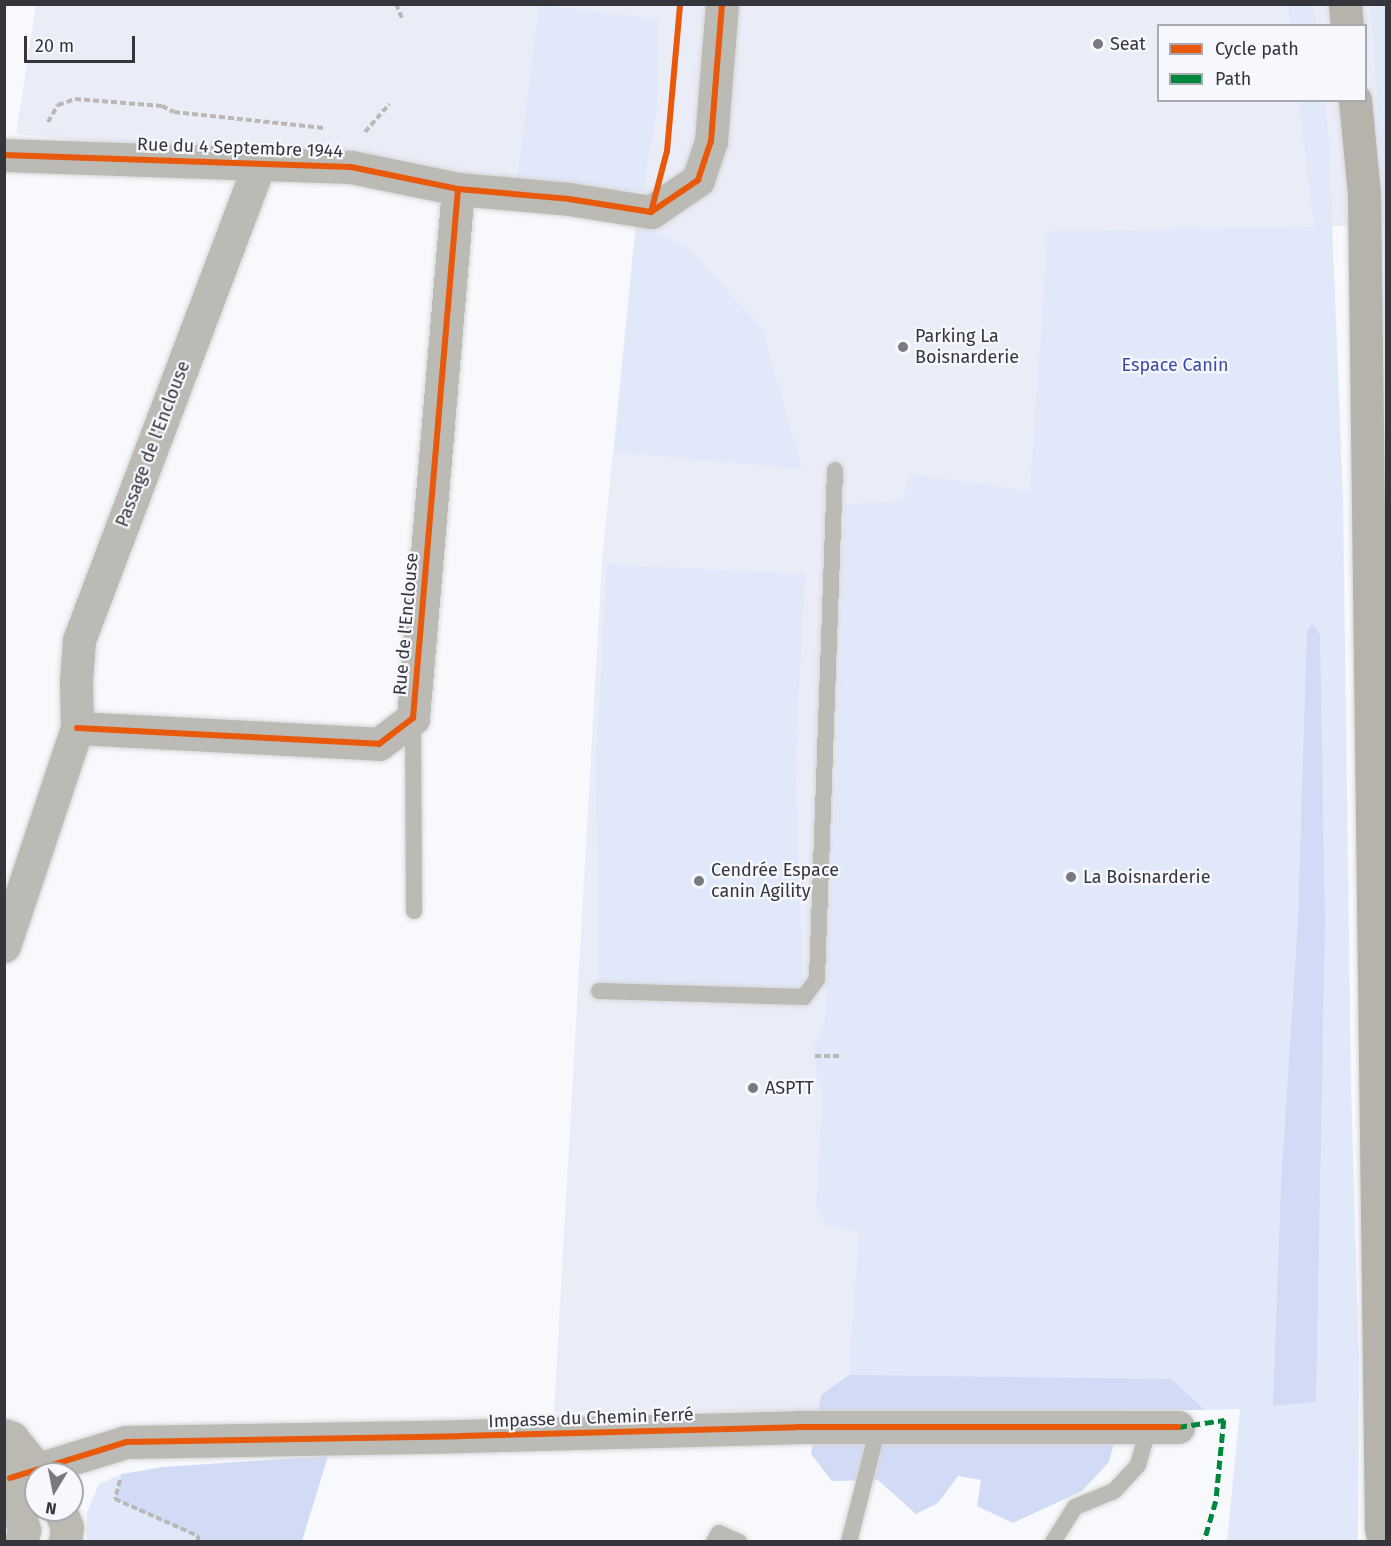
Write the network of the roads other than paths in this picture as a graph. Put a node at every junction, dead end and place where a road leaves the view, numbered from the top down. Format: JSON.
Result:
{"nodes":[{"id":1,"x":722,"y":4,"type":"edge"},
{"id":2,"x":1345,"y":4,"type":"edge"},
{"id":3,"x":1347,"y":24,"type":"edge"},
{"id":4,"x":1355,"y":102,"type":"edge"},
{"id":5,"x":20,"y":156,"type":"edge"},
{"id":6,"x":259,"y":165,"type":"junction"},
{"id":7,"x":458,"y":189,"type":"junction"},
{"id":8,"x":835,"y":470,"type":"dead end"},
{"id":9,"x":413,"y":718,"type":"junction"},
{"id":10,"x":77,"y":728,"type":"junction"},
{"id":11,"x":414,"y":911,"type":"dead end"},
{"id":12,"x":4,"y":946,"type":"edge"},
{"id":13,"x":599,"y":992,"type":"dead end"},
{"id":14,"x":878,"y":1426,"type":"junction"},
{"id":15,"x":1164,"y":1427,"type":"joint"},
{"id":16,"x":4,"y":1435,"type":"edge"},
{"id":17,"x":23,"y":1473,"type":"edge"},
{"id":18,"x":66,"y":1522,"type":"edge"},
{"id":19,"x":21,"y":1542,"type":"edge"},
{"id":20,"x":65,"y":1542,"type":"edge"},
{"id":21,"x":714,"y":1542,"type":"edge"},
{"id":22,"x":739,"y":1542,"type":"edge"},
{"id":23,"x":849,"y":1542,"type":"edge"},
{"id":24,"x":1053,"y":1542,"type":"edge"},
{"id":25,"x":1384,"y":1542,"type":"edge"}],
"edges":[{"from":1,"to":7,"type":"street","name":"Rue du 4 Septembre 1944"},
{"from":2,"to":3,"type":"main road"},
{"from":4,"to":25,"type":"main road"},
{"from":5,"to":6,"type":"street","name":"Rue du 4 Septembre 1944"},
{"from":6,"to":7,"type":"street","name":"Rue du 4 Septembre 1944"},
{"from":6,"to":10,"type":"street","name":"Passage de l'Enclouse"},
{"from":7,"to":9,"type":"street","name":"Rue de l'Enclouse"},
{"from":8,"to":13,"type":"lane"},
{"from":9,"to":10,"type":"street","name":"Rue de l'Enclouse"},
{"from":9,"to":11,"type":"lane"},
{"from":10,"to":12,"type":"street"},
{"from":14,"to":15,"type":"street","name":"Impasse du Chemin Ferré"},
{"from":14,"to":17,"type":"street","name":"Impasse du Chemin Ferré"},
{"from":14,"to":23,"type":"lane"},
{"from":15,"to":24,"type":"lane"},
{"from":16,"to":17,"type":"street"},
{"from":17,"to":19,"type":"street"},
{"from":18,"to":20,"type":"street"},
{"from":21,"to":22,"type":"lane"}]}
